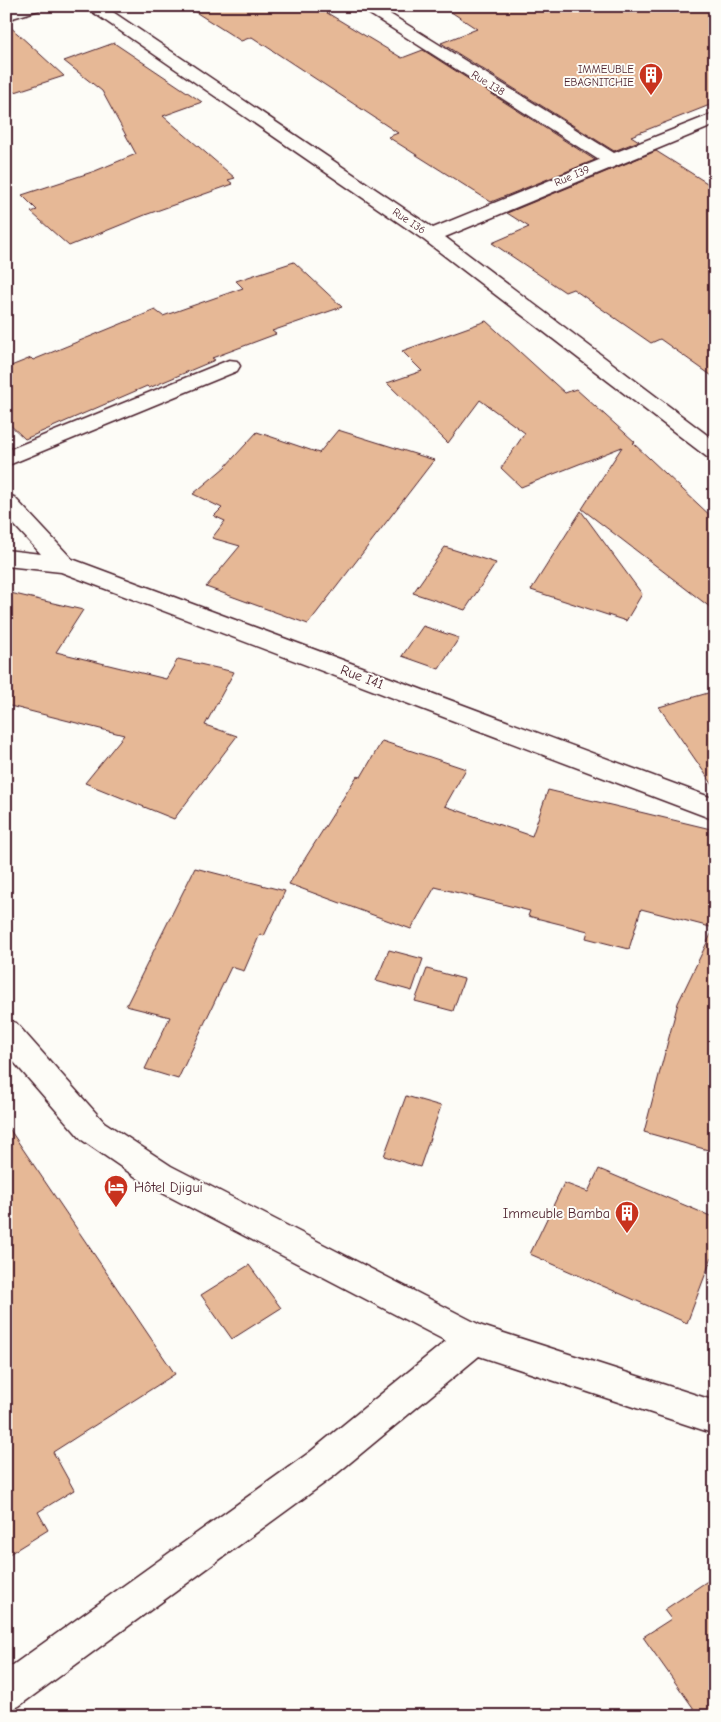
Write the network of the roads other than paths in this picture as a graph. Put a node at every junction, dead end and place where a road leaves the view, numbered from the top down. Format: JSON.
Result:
{"nodes":[{"id":1,"x":33,"y":6,"type":"edge"},
{"id":2,"x":92,"y":6,"type":"edge"},
{"id":3,"x":365,"y":6,"type":"edge"},
{"id":4,"x":6,"y":15,"type":"edge"},
{"id":5,"x":715,"y":118,"type":"edge"},
{"id":6,"x":611,"y":159,"type":"junction"},
{"id":7,"x":431,"y":236,"type":"junction"},
{"id":8,"x":228,"y":366,"type":"dead end"},
{"id":9,"x":715,"y":452,"type":"edge"},
{"id":10,"x":6,"y":459,"type":"edge"},
{"id":11,"x":6,"y":502,"type":"edge"},
{"id":12,"x":6,"y":558,"type":"edge"},
{"id":13,"x":64,"y":565,"type":"junction"},
{"id":14,"x":715,"y":810,"type":"edge"},
{"id":15,"x":6,"y":1032,"type":"edge"},
{"id":16,"x":474,"y":1339,"type":"junction"},
{"id":17,"x":715,"y":1418,"type":"edge"},
{"id":18,"x":6,"y":1693,"type":"edge"}],
"edges":[{"from":1,"to":4,"type":"street"},
{"from":2,"to":7,"type":"street","name":"Rue I36"},
{"from":3,"to":6,"type":"street","name":"Rue I38"},
{"from":5,"to":6,"type":"street","name":"Rue I39"},
{"from":6,"to":7,"type":"street","name":"Rue I39"},
{"from":7,"to":9,"type":"street","name":"Rue I36"},
{"from":8,"to":10,"type":"street"},
{"from":11,"to":13,"type":"street"},
{"from":12,"to":13,"type":"street","name":"Rue I41"},
{"from":13,"to":14,"type":"street","name":"Rue I41"},
{"from":15,"to":16,"type":"street"},
{"from":16,"to":17,"type":"street"},
{"from":16,"to":18,"type":"street"}]}
